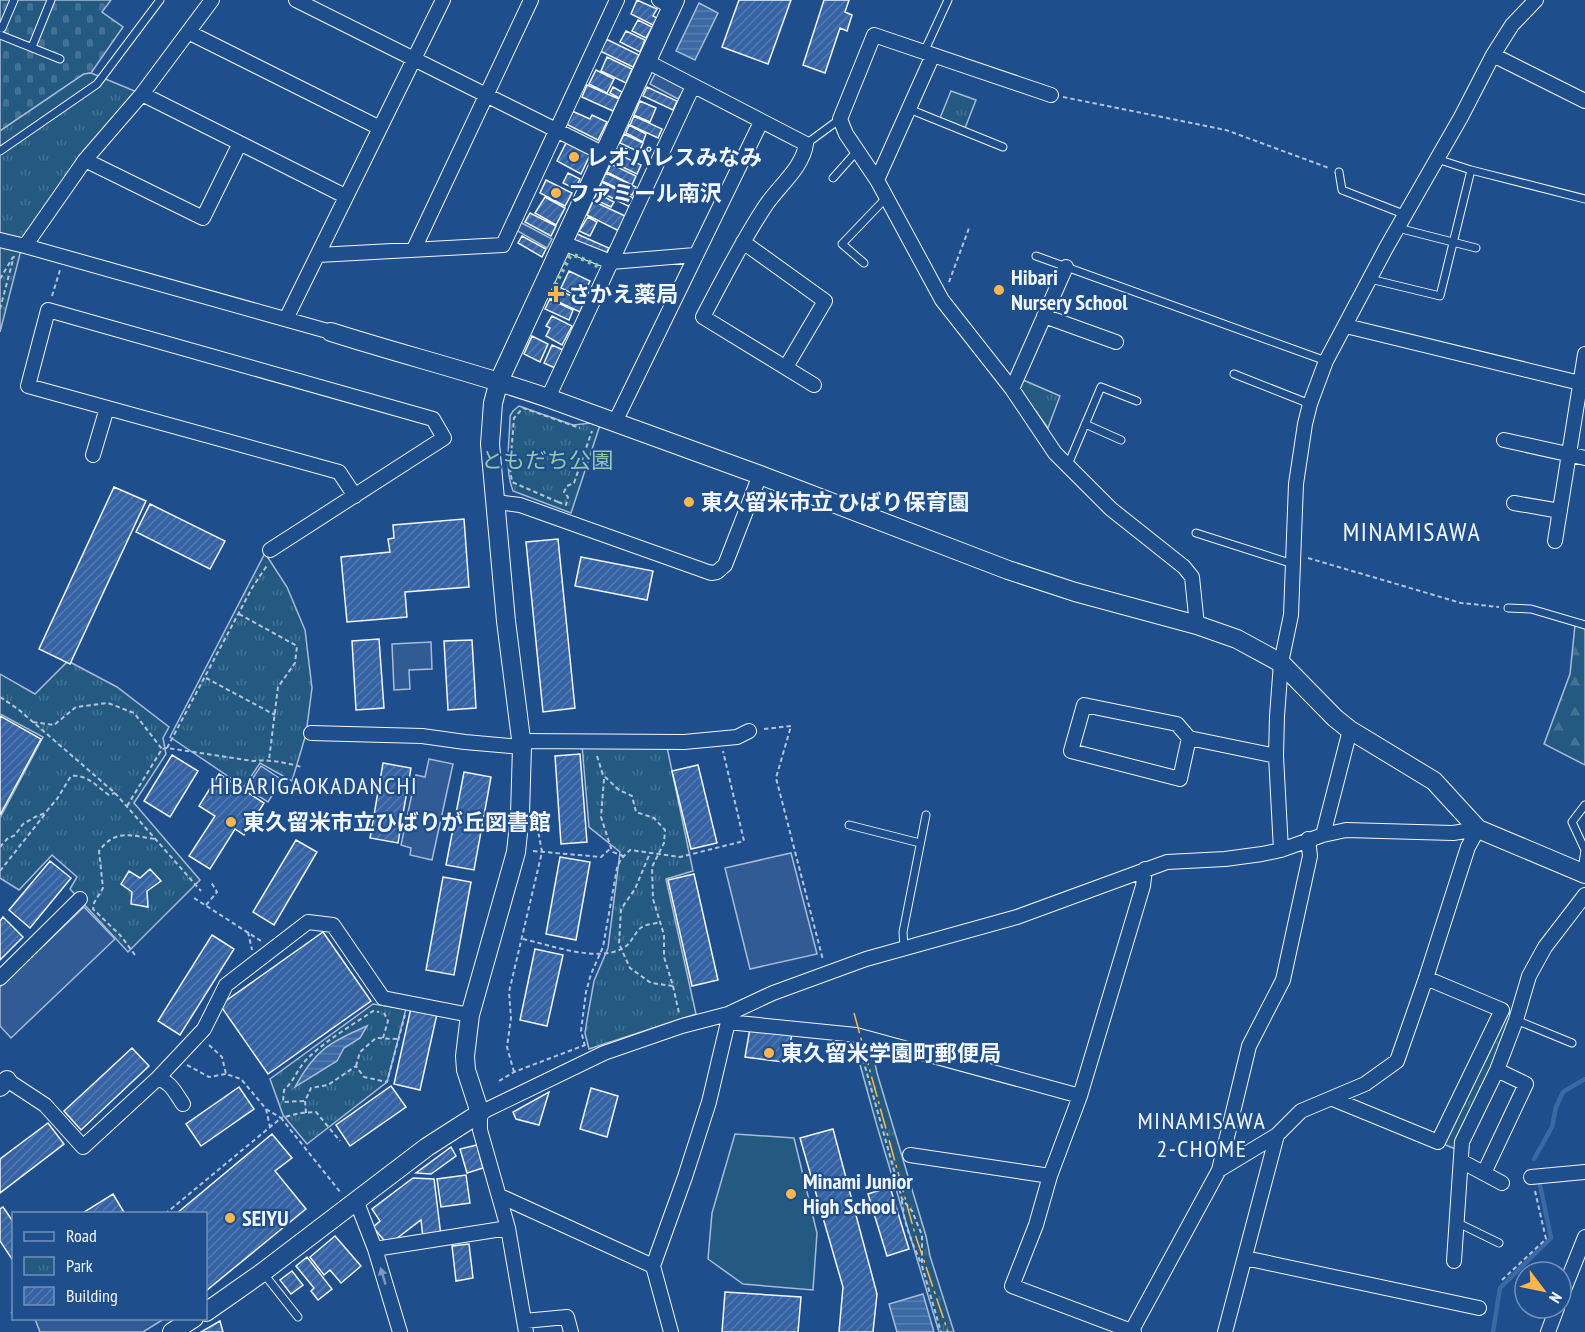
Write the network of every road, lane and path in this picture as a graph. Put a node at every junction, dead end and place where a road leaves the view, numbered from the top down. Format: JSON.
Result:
{"nodes":[{"id":1,"x":14,"y":0,"type":"edge"},
{"id":2,"x":51,"y":0,"type":"edge"},
{"id":3,"x":160,"y":0,"type":"edge"},
{"id":4,"x":212,"y":0,"type":"edge"},
{"id":5,"x":296,"y":0,"type":"edge"},
{"id":6,"x":443,"y":0,"type":"edge"},
{"id":7,"x":531,"y":0,"type":"edge"},
{"id":8,"x":617,"y":0,"type":"edge"},
{"id":9,"x":948,"y":0,"type":"edge"},
{"id":10,"x":669,"y":2,"type":"edge"},
{"id":11,"x":1531,"y":2,"type":"edge"},
{"id":12,"x":0,"y":30,"type":"edge"},
{"id":13,"x":188,"y":32,"type":"junction"},
{"id":14,"x":32,"y":47,"type":"junction"},
{"id":15,"x":928,"y":53,"type":"junction"},
{"id":16,"x":1493,"y":54,"type":"junction"},
{"id":17,"x":60,"y":59,"type":"dead end"},
{"id":18,"x":414,"y":60,"type":"junction"},
{"id":19,"x":646,"y":61,"type":"junction"},
{"id":20,"x":693,"y":86,"type":"junction"},
{"id":21,"x":142,"y":94,"type":"junction"},
{"id":22,"x":486,"y":95,"type":"junction"},
{"id":23,"x":1051,"y":95,"type":"joint"},
{"id":24,"x":1585,"y":101,"type":"edge"},
{"id":25,"x":909,"y":109,"type":"junction"},
{"id":26,"x":840,"y":119,"type":"junction"},
{"id":27,"x":761,"y":122,"type":"junction"},
{"id":28,"x":380,"y":128,"type":"junction"},
{"id":29,"x":557,"y":130,"type":"junction"},
{"id":30,"x":806,"y":144,"type":"junction"},
{"id":31,"x":239,"y":145,"type":"junction"},
{"id":32,"x":1003,"y":147,"type":"dead end"},
{"id":33,"x":857,"y":150,"type":"junction"},
{"id":34,"x":0,"y":151,"type":"edge"},
{"id":35,"x":604,"y":154,"type":"junction"},
{"id":36,"x":1437,"y":159,"type":"junction"},
{"id":37,"x":85,"y":160,"type":"junction"},
{"id":38,"x":1472,"y":170,"type":"junction"},
{"id":39,"x":1339,"y":172,"type":"joint"},
{"id":40,"x":833,"y":178,"type":"dead end"},
{"id":41,"x":877,"y":180,"type":"junction"},
{"id":42,"x":345,"y":196,"type":"junction"},
{"id":43,"x":886,"y":198,"type":"junction"},
{"id":44,"x":1585,"y":199,"type":"edge"},
{"id":45,"x":1406,"y":215,"type":"junction"},
{"id":46,"x":969,"y":228,"type":"dead end"},
{"id":47,"x":1398,"y":228,"type":"junction"},
{"id":48,"x":0,"y":240,"type":"edge"},
{"id":49,"x":743,"y":242,"type":"junction"},
{"id":50,"x":1454,"y":242,"type":"junction"},
{"id":51,"x":563,"y":243,"type":"junction"},
{"id":52,"x":25,"y":246,"type":"junction"},
{"id":53,"x":1476,"y":248,"type":"dead end"},
{"id":54,"x":414,"y":249,"type":"junction"},
{"id":55,"x":318,"y":255,"type":"junction"},
{"id":56,"x":696,"y":255,"type":"junction"},
{"id":57,"x":1036,"y":256,"type":"dead end"},
{"id":58,"x":64,"y":257,"type":"junction"},
{"id":59,"x":611,"y":262,"type":"junction"},
{"id":60,"x":864,"y":263,"type":"dead end"},
{"id":61,"x":1066,"y":267,"type":"junction"},
{"id":62,"x":0,"y":279,"type":"edge"},
{"id":63,"x":1370,"y":279,"type":"junction"},
{"id":64,"x":942,"y":300,"type":"junction"},
{"id":65,"x":0,"y":309,"type":"edge"},
{"id":66,"x":48,"y":310,"type":"junction"},
{"id":67,"x":1044,"y":316,"type":"junction"},
{"id":68,"x":286,"y":318,"type":"junction"},
{"id":69,"x":1346,"y":326,"type":"junction"},
{"id":70,"x":331,"y":332,"type":"joint"},
{"id":71,"x":1116,"y":342,"type":"dead end"},
{"id":72,"x":1585,"y":354,"type":"edge"},
{"id":73,"x":1326,"y":361,"type":"junction"},
{"id":74,"x":786,"y":368,"type":"junction"},
{"id":75,"x":1234,"y":374,"type":"dead end"},
{"id":76,"x":1582,"y":378,"type":"edge"},
{"id":77,"x":499,"y":381,"type":"junction"},
{"id":78,"x":814,"y":385,"type":"dead end"},
{"id":79,"x":1012,"y":389,"type":"junction"},
{"id":80,"x":548,"y":398,"type":"junction"},
{"id":81,"x":1137,"y":401,"type":"dead end"},
{"id":82,"x":1310,"y":404,"type":"junction"},
{"id":83,"x":107,"y":408,"type":"junction"},
{"id":84,"x":615,"y":422,"type":"junction"},
{"id":85,"x":1085,"y":424,"type":"junction"},
{"id":86,"x":1121,"y":440,"type":"dead end"},
{"id":87,"x":1504,"y":440,"type":"dead end"},
{"id":88,"x":93,"y":455,"type":"dead end"},
{"id":89,"x":1569,"y":455,"type":"junction"},
{"id":90,"x":1585,"y":458,"type":"edge"},
{"id":91,"x":1067,"y":467,"type":"junction"},
{"id":92,"x":760,"y":476,"type":"junction"},
{"id":93,"x":355,"y":496,"type":"junction"},
{"id":94,"x":496,"y":502,"type":"junction"},
{"id":95,"x":558,"y":502,"type":"junction"},
{"id":96,"x":1514,"y":503,"type":"dead end"},
{"id":97,"x":1560,"y":511,"type":"junction"},
{"id":98,"x":553,"y":516,"type":"junction"},
{"id":99,"x":1196,"y":533,"type":"dead end"},
{"id":100,"x":1555,"y":541,"type":"dead end"},
{"id":101,"x":269,"y":557,"type":"joint"},
{"id":102,"x":1293,"y":559,"type":"junction"},
{"id":103,"x":1508,"y":608,"type":"joint"},
{"id":104,"x":239,"y":614,"type":"junction"},
{"id":105,"x":1197,"y":625,"type":"junction"},
{"id":106,"x":1585,"y":625,"type":"edge"},
{"id":107,"x":1281,"y":663,"type":"junction"},
{"id":108,"x":205,"y":677,"type":"junction"},
{"id":109,"x":0,"y":697,"type":"edge"},
{"id":110,"x":275,"y":715,"type":"junction"},
{"id":111,"x":33,"y":722,"type":"junction"},
{"id":112,"x":1350,"y":730,"type":"junction"},
{"id":113,"x":749,"y":731,"type":"joint"},
{"id":114,"x":311,"y":733,"type":"dead end"},
{"id":115,"x":1189,"y":738,"type":"junction"},
{"id":116,"x":720,"y":739,"type":"junction"},
{"id":117,"x":593,"y":742,"type":"junction"},
{"id":118,"x":521,"y":744,"type":"junction"},
{"id":119,"x":167,"y":748,"type":"junction"},
{"id":120,"x":162,"y":749,"type":"junction"},
{"id":121,"x":1276,"y":756,"type":"junction"},
{"id":122,"x":269,"y":761,"type":"junction"},
{"id":123,"x":302,"y":767,"type":"dead end"},
{"id":124,"x":604,"y":777,"type":"junction"},
{"id":125,"x":115,"y":793,"type":"junction"},
{"id":126,"x":1585,"y":805,"type":"edge"},
{"id":127,"x":127,"y":806,"type":"junction"},
{"id":128,"x":535,"y":811,"type":"dead end"},
{"id":129,"x":45,"y":813,"type":"junction"},
{"id":130,"x":926,"y":815,"type":"dead end"},
{"id":131,"x":849,"y":825,"type":"dead end"},
{"id":132,"x":1478,"y":829,"type":"junction"},
{"id":133,"x":1323,"y":835,"type":"junction"},
{"id":134,"x":156,"y":839,"type":"junction"},
{"id":135,"x":1308,"y":839,"type":"junction"},
{"id":136,"x":920,"y":843,"type":"junction"},
{"id":137,"x":0,"y":847,"type":"edge"},
{"id":138,"x":611,"y":848,"type":"junction"},
{"id":139,"x":1281,"y":850,"type":"junction"},
{"id":140,"x":542,"y":852,"type":"junction"},
{"id":141,"x":650,"y":853,"type":"junction"},
{"id":142,"x":659,"y":855,"type":"junction"},
{"id":143,"x":623,"y":856,"type":"junction"},
{"id":144,"x":1145,"y":869,"type":"junction"},
{"id":145,"x":0,"y":871,"type":"edge"},
{"id":146,"x":1583,"y":873,"type":"edge"},
{"id":147,"x":211,"y":882,"type":"dead end"},
{"id":148,"x":201,"y":891,"type":"dead end"},
{"id":149,"x":1585,"y":895,"type":"edge"},
{"id":150,"x":194,"y":898,"type":"dead end"},
{"id":151,"x":80,"y":899,"type":"dead end"},
{"id":152,"x":206,"y":905,"type":"junction"},
{"id":153,"x":660,"y":922,"type":"junction"},
{"id":154,"x":522,"y":939,"type":"junction"},
{"id":155,"x":904,"y":948,"type":"junction"},
{"id":156,"x":274,"y":949,"type":"junction"},
{"id":157,"x":622,"y":950,"type":"junction"},
{"id":158,"x":599,"y":954,"type":"junction"},
{"id":159,"x":135,"y":955,"type":"dead end"},
{"id":160,"x":827,"y":973,"type":"junction"},
{"id":161,"x":0,"y":978,"type":"edge"},
{"id":162,"x":1426,"y":978,"type":"junction"},
{"id":163,"x":673,"y":986,"type":"junction"},
{"id":164,"x":407,"y":1002,"type":"junction"},
{"id":165,"x":470,"y":1015,"type":"junction"},
{"id":166,"x":728,"y":1018,"type":"junction"},
{"id":167,"x":1516,"y":1020,"type":"junction"},
{"id":168,"x":682,"y":1026,"type":"junction"},
{"id":169,"x":199,"y":1035,"type":"junction"},
{"id":170,"x":856,"y":1035,"type":"junction"},
{"id":171,"x":383,"y":1038,"type":"junction"},
{"id":172,"x":398,"y":1039,"type":"junction"},
{"id":173,"x":1572,"y":1043,"type":"dead end"},
{"id":174,"x":587,"y":1052,"type":"junction"},
{"id":175,"x":176,"y":1058,"type":"junction"},
{"id":176,"x":356,"y":1066,"type":"junction"},
{"id":177,"x":1497,"y":1070,"type":"junction"},
{"id":178,"x":514,"y":1072,"type":"junction"},
{"id":179,"x":226,"y":1074,"type":"junction"},
{"id":180,"x":157,"y":1079,"type":"junction"},
{"id":181,"x":499,"y":1081,"type":"dead end"},
{"id":182,"x":4,"y":1083,"type":"edge"},
{"id":183,"x":1080,"y":1096,"type":"junction"},
{"id":184,"x":1333,"y":1099,"type":"junction"},
{"id":185,"x":305,"y":1101,"type":"junction"},
{"id":186,"x":183,"y":1104,"type":"dead end"},
{"id":187,"x":266,"y":1109,"type":"junction"},
{"id":188,"x":306,"y":1113,"type":"junction"},
{"id":189,"x":480,"y":1113,"type":"junction"},
{"id":190,"x":281,"y":1118,"type":"junction"},
{"id":191,"x":270,"y":1127,"type":"junction"},
{"id":192,"x":1277,"y":1135,"type":"junction"},
{"id":193,"x":340,"y":1141,"type":"dead end"},
{"id":194,"x":910,"y":1155,"type":"dead end"},
{"id":195,"x":1461,"y":1161,"type":"junction"},
{"id":196,"x":1219,"y":1170,"type":"junction"},
{"id":197,"x":1585,"y":1172,"type":"edge"},
{"id":198,"x":1484,"y":1173,"type":"junction"},
{"id":199,"x":1050,"y":1176,"type":"junction"},
{"id":200,"x":1531,"y":1177,"type":"joint"},
{"id":201,"x":1502,"y":1183,"type":"dead end"},
{"id":202,"x":500,"y":1196,"type":"junction"},
{"id":203,"x":902,"y":1199,"type":"junction"},
{"id":204,"x":353,"y":1202,"type":"junction"},
{"id":205,"x":167,"y":1212,"type":"edge"},
{"id":206,"x":1456,"y":1222,"type":"junction"},
{"id":207,"x":508,"y":1228,"type":"junction"},
{"id":208,"x":1585,"y":1237,"type":"edge"},
{"id":209,"x":1499,"y":1243,"type":"dead end"},
{"id":210,"x":375,"y":1249,"type":"junction"},
{"id":211,"x":1245,"y":1258,"type":"junction"},
{"id":212,"x":1454,"y":1261,"type":"dead end"},
{"id":213,"x":653,"y":1266,"type":"junction"},
{"id":214,"x":922,"y":1266,"type":"junction"},
{"id":215,"x":1573,"y":1267,"type":"edge"},
{"id":216,"x":263,"y":1272,"type":"junction"},
{"id":217,"x":1502,"y":1280,"type":"dead end"},
{"id":218,"x":1479,"y":1308,"type":"dead end"},
{"id":219,"x":207,"y":1311,"type":"edge"},
{"id":220,"x":298,"y":1317,"type":"dead end"},
{"id":221,"x":192,"y":1320,"type":"edge"},
{"id":222,"x":525,"y":1327,"type":"edge"},
{"id":223,"x":177,"y":1331,"type":"edge"},
{"id":224,"x":399,"y":1332,"type":"edge"},
{"id":225,"x":571,"y":1332,"type":"edge"},
{"id":226,"x":671,"y":1332,"type":"edge"},
{"id":227,"x":942,"y":1332,"type":"edge"},
{"id":228,"x":1132,"y":1332,"type":"edge"},
{"id":229,"x":1225,"y":1332,"type":"edge"}],
"edges":[{"from":1,"to":12,"type":"lane"},
{"from":2,"to":14,"type":"lane"},
{"from":3,"to":34,"type":"lane"},
{"from":4,"to":13,"type":"street"},
{"from":5,"to":18,"type":"street"},
{"from":6,"to":18,"type":"street"},
{"from":7,"to":22,"type":"street"},
{"from":8,"to":29,"type":"street"},
{"from":9,"to":15,"type":"lane"},
{"from":10,"to":19,"type":"street"},
{"from":11,"to":16,"type":"street"},
{"from":12,"to":14,"type":"lane"},
{"from":13,"to":21,"type":"street"},
{"from":13,"to":28,"type":"street"},
{"from":14,"to":17,"type":"lane"},
{"from":15,"to":23,"type":"street"},
{"from":15,"to":25,"type":"street"},
{"from":15,"to":26,"type":"street"},
{"from":16,"to":24,"type":"street"},
{"from":16,"to":36,"type":"street"},
{"from":18,"to":22,"type":"street"},
{"from":18,"to":28,"type":"street"},
{"from":19,"to":20,"type":"street"},
{"from":19,"to":35,"type":"street"},
{"from":20,"to":27,"type":"street"},
{"from":20,"to":59,"type":"street"},
{"from":21,"to":31,"type":"street"},
{"from":21,"to":37,"type":"street"},
{"from":22,"to":29,"type":"street"},
{"from":22,"to":54,"type":"street"},
{"from":23,"to":39,"type":"path"},
{"from":25,"to":32,"type":"lane"},
{"from":25,"to":41,"type":"street"},
{"from":26,"to":30,"type":"lane"},
{"from":26,"to":33,"type":"street"},
{"from":27,"to":30,"type":"street"},
{"from":27,"to":56,"type":"street"},
{"from":28,"to":42,"type":"street"},
{"from":29,"to":35,"type":"street"},
{"from":29,"to":54,"type":"street"},
{"from":30,"to":49,"type":"street"},
{"from":31,"to":37,"type":"street"},
{"from":31,"to":42,"type":"street"},
{"from":33,"to":40,"type":"lane"},
{"from":33,"to":41,"type":"street"},
{"from":35,"to":51,"type":"street"},
{"from":36,"to":38,"type":"lane"},
{"from":36,"to":45,"type":"street"},
{"from":37,"to":52,"type":"street"},
{"from":38,"to":44,"type":"lane"},
{"from":38,"to":50,"type":"lane"},
{"from":39,"to":45,"type":"lane"},
{"from":41,"to":43,"type":"street"},
{"from":42,"to":55,"type":"street"},
{"from":43,"to":60,"type":"lane"},
{"from":43,"to":64,"type":"street"},
{"from":45,"to":47,"type":"street"},
{"from":46,"to":64,"type":"path"},
{"from":47,"to":50,"type":"lane"},
{"from":47,"to":63,"type":"street"},
{"from":48,"to":52,"type":"street"},
{"from":49,"to":74,"type":"street"},
{"from":49,"to":74,"type":"street"},
{"from":50,"to":53,"type":"lane"},
{"from":50,"to":63,"type":"lane"},
{"from":51,"to":59,"type":"street"},
{"from":51,"to":77,"type":"street"},
{"from":52,"to":58,"type":"street"},
{"from":54,"to":55,"type":"street"},
{"from":55,"to":68,"type":"street"},
{"from":56,"to":59,"type":"street"},
{"from":56,"to":84,"type":"street"},
{"from":57,"to":61,"type":"lane"},
{"from":58,"to":66,"type":"path"},
{"from":58,"to":68,"type":"street"},
{"from":59,"to":80,"type":"street"},
{"from":61,"to":67,"type":"street"},
{"from":61,"to":73,"type":"lane"},
{"from":62,"to":65,"type":"path"},
{"from":63,"to":69,"type":"street"},
{"from":64,"to":79,"type":"street"},
{"from":66,"to":83,"type":"street"},
{"from":66,"to":93,"type":"street"},
{"from":67,"to":71,"type":"street"},
{"from":67,"to":79,"type":"street"},
{"from":68,"to":70,"type":"street"},
{"from":69,"to":73,"type":"street"},
{"from":69,"to":76,"type":"street"},
{"from":70,"to":77,"type":"street"},
{"from":72,"to":76,"type":"street"},
{"from":73,"to":82,"type":"street"},
{"from":74,"to":78,"type":"street"},
{"from":75,"to":82,"type":"lane"},
{"from":76,"to":89,"type":"street"},
{"from":77,"to":80,"type":"street"},
{"from":77,"to":94,"type":"street"},
{"from":79,"to":91,"type":"street"},
{"from":80,"to":84,"type":"street"},
{"from":81,"to":85,"type":"lane"},
{"from":82,"to":102,"type":"street"},
{"from":83,"to":88,"type":"street"},
{"from":83,"to":93,"type":"street"},
{"from":84,"to":92,"type":"street"},
{"from":85,"to":86,"type":"lane"},
{"from":85,"to":91,"type":"lane"},
{"from":87,"to":89,"type":"street"},
{"from":89,"to":90,"type":"street"},
{"from":89,"to":97,"type":"street"},
{"from":91,"to":105,"type":"street"},
{"from":92,"to":98,"type":"street"},
{"from":92,"to":105,"type":"street"},
{"from":93,"to":101,"type":"street"},
{"from":94,"to":98,"type":"street"},
{"from":94,"to":118,"type":"street"},
{"from":95,"to":95,"type":"path"},
{"from":95,"to":98,"type":"path"},
{"from":96,"to":97,"type":"street"},
{"from":97,"to":100,"type":"street"},
{"from":99,"to":102,"type":"lane"},
{"from":101,"to":104,"type":"path"},
{"from":102,"to":103,"type":"path"},
{"from":102,"to":107,"type":"street"},
{"from":103,"to":106,"type":"lane"},
{"from":104,"to":108,"type":"path"},
{"from":104,"to":110,"type":"path"},
{"from":105,"to":107,"type":"street"},
{"from":107,"to":112,"type":"street"},
{"from":107,"to":121,"type":"street"},
{"from":108,"to":110,"type":"path"},
{"from":108,"to":119,"type":"path"},
{"from":109,"to":111,"type":"path"},
{"from":110,"to":122,"type":"path"},
{"from":111,"to":120,"type":"path"},
{"from":111,"to":125,"type":"path"},
{"from":112,"to":132,"type":"street"},
{"from":112,"to":133,"type":"street"},
{"from":113,"to":116,"type":"street"},
{"from":113,"to":160,"type":"path"},
{"from":114,"to":118,"type":"street"},
{"from":115,"to":115,"type":"street"},
{"from":115,"to":121,"type":"street"},
{"from":116,"to":117,"type":"street"},
{"from":116,"to":142,"type":"path"},
{"from":117,"to":118,"type":"street"},
{"from":117,"to":124,"type":"path"},
{"from":118,"to":165,"type":"street"},
{"from":119,"to":120,"type":"path"},
{"from":119,"to":122,"type":"path"},
{"from":120,"to":127,"type":"path"},
{"from":121,"to":139,"type":"street"},
{"from":122,"to":123,"type":"path"},
{"from":124,"to":138,"type":"path"},
{"from":124,"to":142,"type":"path"},
{"from":125,"to":127,"type":"path"},
{"from":125,"to":129,"type":"path"},
{"from":126,"to":146,"type":"lane"},
{"from":127,"to":134,"type":"path"},
{"from":128,"to":140,"type":"path"},
{"from":129,"to":137,"type":"path"},
{"from":129,"to":145,"type":"path"},
{"from":130,"to":136,"type":"lane"},
{"from":131,"to":136,"type":"lane"},
{"from":132,"to":133,"type":"street"},
{"from":132,"to":146,"type":"street"},
{"from":132,"to":162,"type":"street"},
{"from":133,"to":135,"type":"street"},
{"from":134,"to":148,"type":"path"},
{"from":134,"to":159,"type":"path"},
{"from":135,"to":139,"type":"street"},
{"from":135,"to":196,"type":"street"},
{"from":136,"to":155,"type":"lane"},
{"from":138,"to":140,"type":"path"},
{"from":138,"to":143,"type":"path"},
{"from":139,"to":144,"type":"street"},
{"from":140,"to":154,"type":"path"},
{"from":141,"to":142,"type":"path"},
{"from":141,"to":143,"type":"path"},
{"from":141,"to":157,"type":"path"},
{"from":142,"to":153,"type":"path"},
{"from":143,"to":158,"type":"path"},
{"from":144,"to":155,"type":"street"},
{"from":144,"to":183,"type":"street"},
{"from":147,"to":152,"type":"path"},
{"from":149,"to":167,"type":"street"},
{"from":150,"to":152,"type":"path"},
{"from":151,"to":161,"type":"street"},
{"from":152,"to":156,"type":"path"},
{"from":153,"to":157,"type":"path"},
{"from":153,"to":163,"type":"path"},
{"from":154,"to":158,"type":"path"},
{"from":154,"to":178,"type":"path"},
{"from":155,"to":160,"type":"street"},
{"from":156,"to":164,"type":"street"},
{"from":156,"to":169,"type":"street"},
{"from":157,"to":158,"type":"path"},
{"from":157,"to":163,"type":"path"},
{"from":158,"to":174,"type":"path"},
{"from":160,"to":166,"type":"street"},
{"from":162,"to":184,"type":"street"},
{"from":162,"to":184,"type":"street"},
{"from":163,"to":168,"type":"path"},
{"from":164,"to":165,"type":"street"},
{"from":164,"to":172,"type":"path"},
{"from":165,"to":189,"type":"street"},
{"from":166,"to":168,"type":"street"},
{"from":166,"to":170,"type":"street"},
{"from":166,"to":213,"type":"street"},
{"from":167,"to":173,"type":"lane"},
{"from":167,"to":177,"type":"street"},
{"from":168,"to":174,"type":"street"},
{"from":169,"to":175,"type":"street"},
{"from":169,"to":179,"type":"path"},
{"from":170,"to":183,"type":"street"},
{"from":170,"to":203,"type":"path"},
{"from":171,"to":172,"type":"path"},
{"from":171,"to":176,"type":"path"},
{"from":171,"to":185,"type":"path"},
{"from":172,"to":176,"type":"path"},
{"from":174,"to":178,"type":"path"},
{"from":174,"to":189,"type":"street"},
{"from":175,"to":179,"type":"path"},
{"from":175,"to":180,"type":"street"},
{"from":176,"to":185,"type":"path"},
{"from":177,"to":195,"type":"street"},
{"from":177,"to":198,"type":"street"},
{"from":178,"to":181,"type":"path"},
{"from":179,"to":187,"type":"path"},
{"from":180,"to":182,"type":"street"},
{"from":180,"to":186,"type":"street"},
{"from":183,"to":199,"type":"street"},
{"from":184,"to":192,"type":"street"},
{"from":185,"to":188,"type":"path"},
{"from":187,"to":190,"type":"path"},
{"from":187,"to":191,"type":"path"},
{"from":188,"to":190,"type":"path"},
{"from":188,"to":193,"type":"path"},
{"from":189,"to":202,"type":"street"},
{"from":189,"to":204,"type":"street"},
{"from":190,"to":191,"type":"path"},
{"from":190,"to":204,"type":"path"},
{"from":191,"to":205,"type":"path"},
{"from":192,"to":196,"type":"street"},
{"from":192,"to":211,"type":"street"},
{"from":194,"to":199,"type":"street"},
{"from":195,"to":198,"type":"street"},
{"from":195,"to":206,"type":"street"},
{"from":196,"to":228,"type":"street"},
{"from":197,"to":200,"type":"street"},
{"from":198,"to":201,"type":"street"},
{"from":199,"to":228,"type":"street"},
{"from":200,"to":217,"type":"path"},
{"from":202,"to":207,"type":"street"},
{"from":202,"to":213,"type":"street"},
{"from":203,"to":214,"type":"path"},
{"from":203,"to":214,"type":"path"},
{"from":204,"to":210,"type":"street"},
{"from":204,"to":216,"type":"street"},
{"from":206,"to":209,"type":"lane"},
{"from":206,"to":212,"type":"street"},
{"from":207,"to":210,"type":"street"},
{"from":207,"to":222,"type":"street"},
{"from":208,"to":215,"type":"street"},
{"from":224,"to":210,"type":"street","one_way":true},
{"from":211,"to":218,"type":"street"},
{"from":211,"to":229,"type":"street"},
{"from":213,"to":226,"type":"street"},
{"from":214,"to":227,"type":"path"},
{"from":216,"to":219,"type":"street"},
{"from":216,"to":220,"type":"lane"},
{"from":221,"to":223,"type":"street"},
{"from":222,"to":225,"type":"street"}]}
